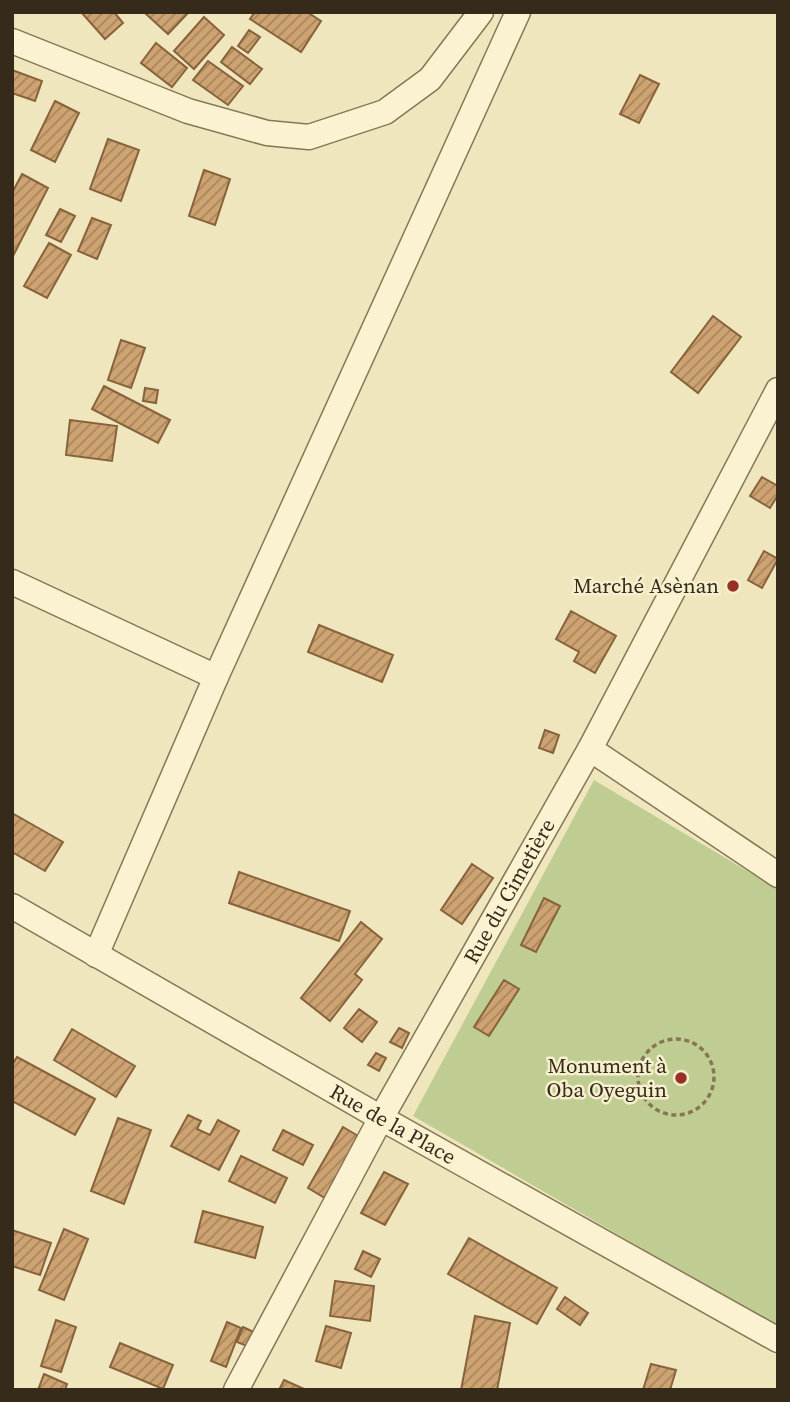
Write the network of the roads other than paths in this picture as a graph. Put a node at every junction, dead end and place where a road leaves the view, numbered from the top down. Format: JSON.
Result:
{"nodes":[{"id":1,"x":481,"y":12,"type":"edge"},
{"id":2,"x":518,"y":12,"type":"edge"},
{"id":3,"x":12,"y":41,"type":"edge"},
{"id":4,"x":778,"y":390,"type":"edge"},
{"id":5,"x":12,"y":582,"type":"edge"},
{"id":6,"x":216,"y":677,"type":"junction"},
{"id":7,"x":590,"y":749,"type":"junction"},
{"id":8,"x":778,"y":875,"type":"edge"},
{"id":9,"x":12,"y":906,"type":"edge"},
{"id":10,"x":96,"y":955,"type":"junction"},
{"id":11,"x":381,"y":1118,"type":"junction"},
{"id":12,"x":778,"y":1340,"type":"edge"},
{"id":13,"x":236,"y":1390,"type":"edge"}],
"edges":[{"from":1,"to":3,"type":"street"},
{"from":2,"to":6,"type":"street"},
{"from":4,"to":7,"type":"street","name":"Rue du Cimetière"},
{"from":5,"to":6,"type":"street"},
{"from":6,"to":10,"type":"street"},
{"from":7,"to":8,"type":"street"},
{"from":7,"to":11,"type":"street","name":"Rue du Cimetière"},
{"from":9,"to":10,"type":"street","name":"Rue de la Place"},
{"from":10,"to":11,"type":"street","name":"Rue de la Place"},
{"from":11,"to":12,"type":"street","name":"Rue de la Place"},
{"from":11,"to":13,"type":"street","name":"Rue du Cimetière"}]}
